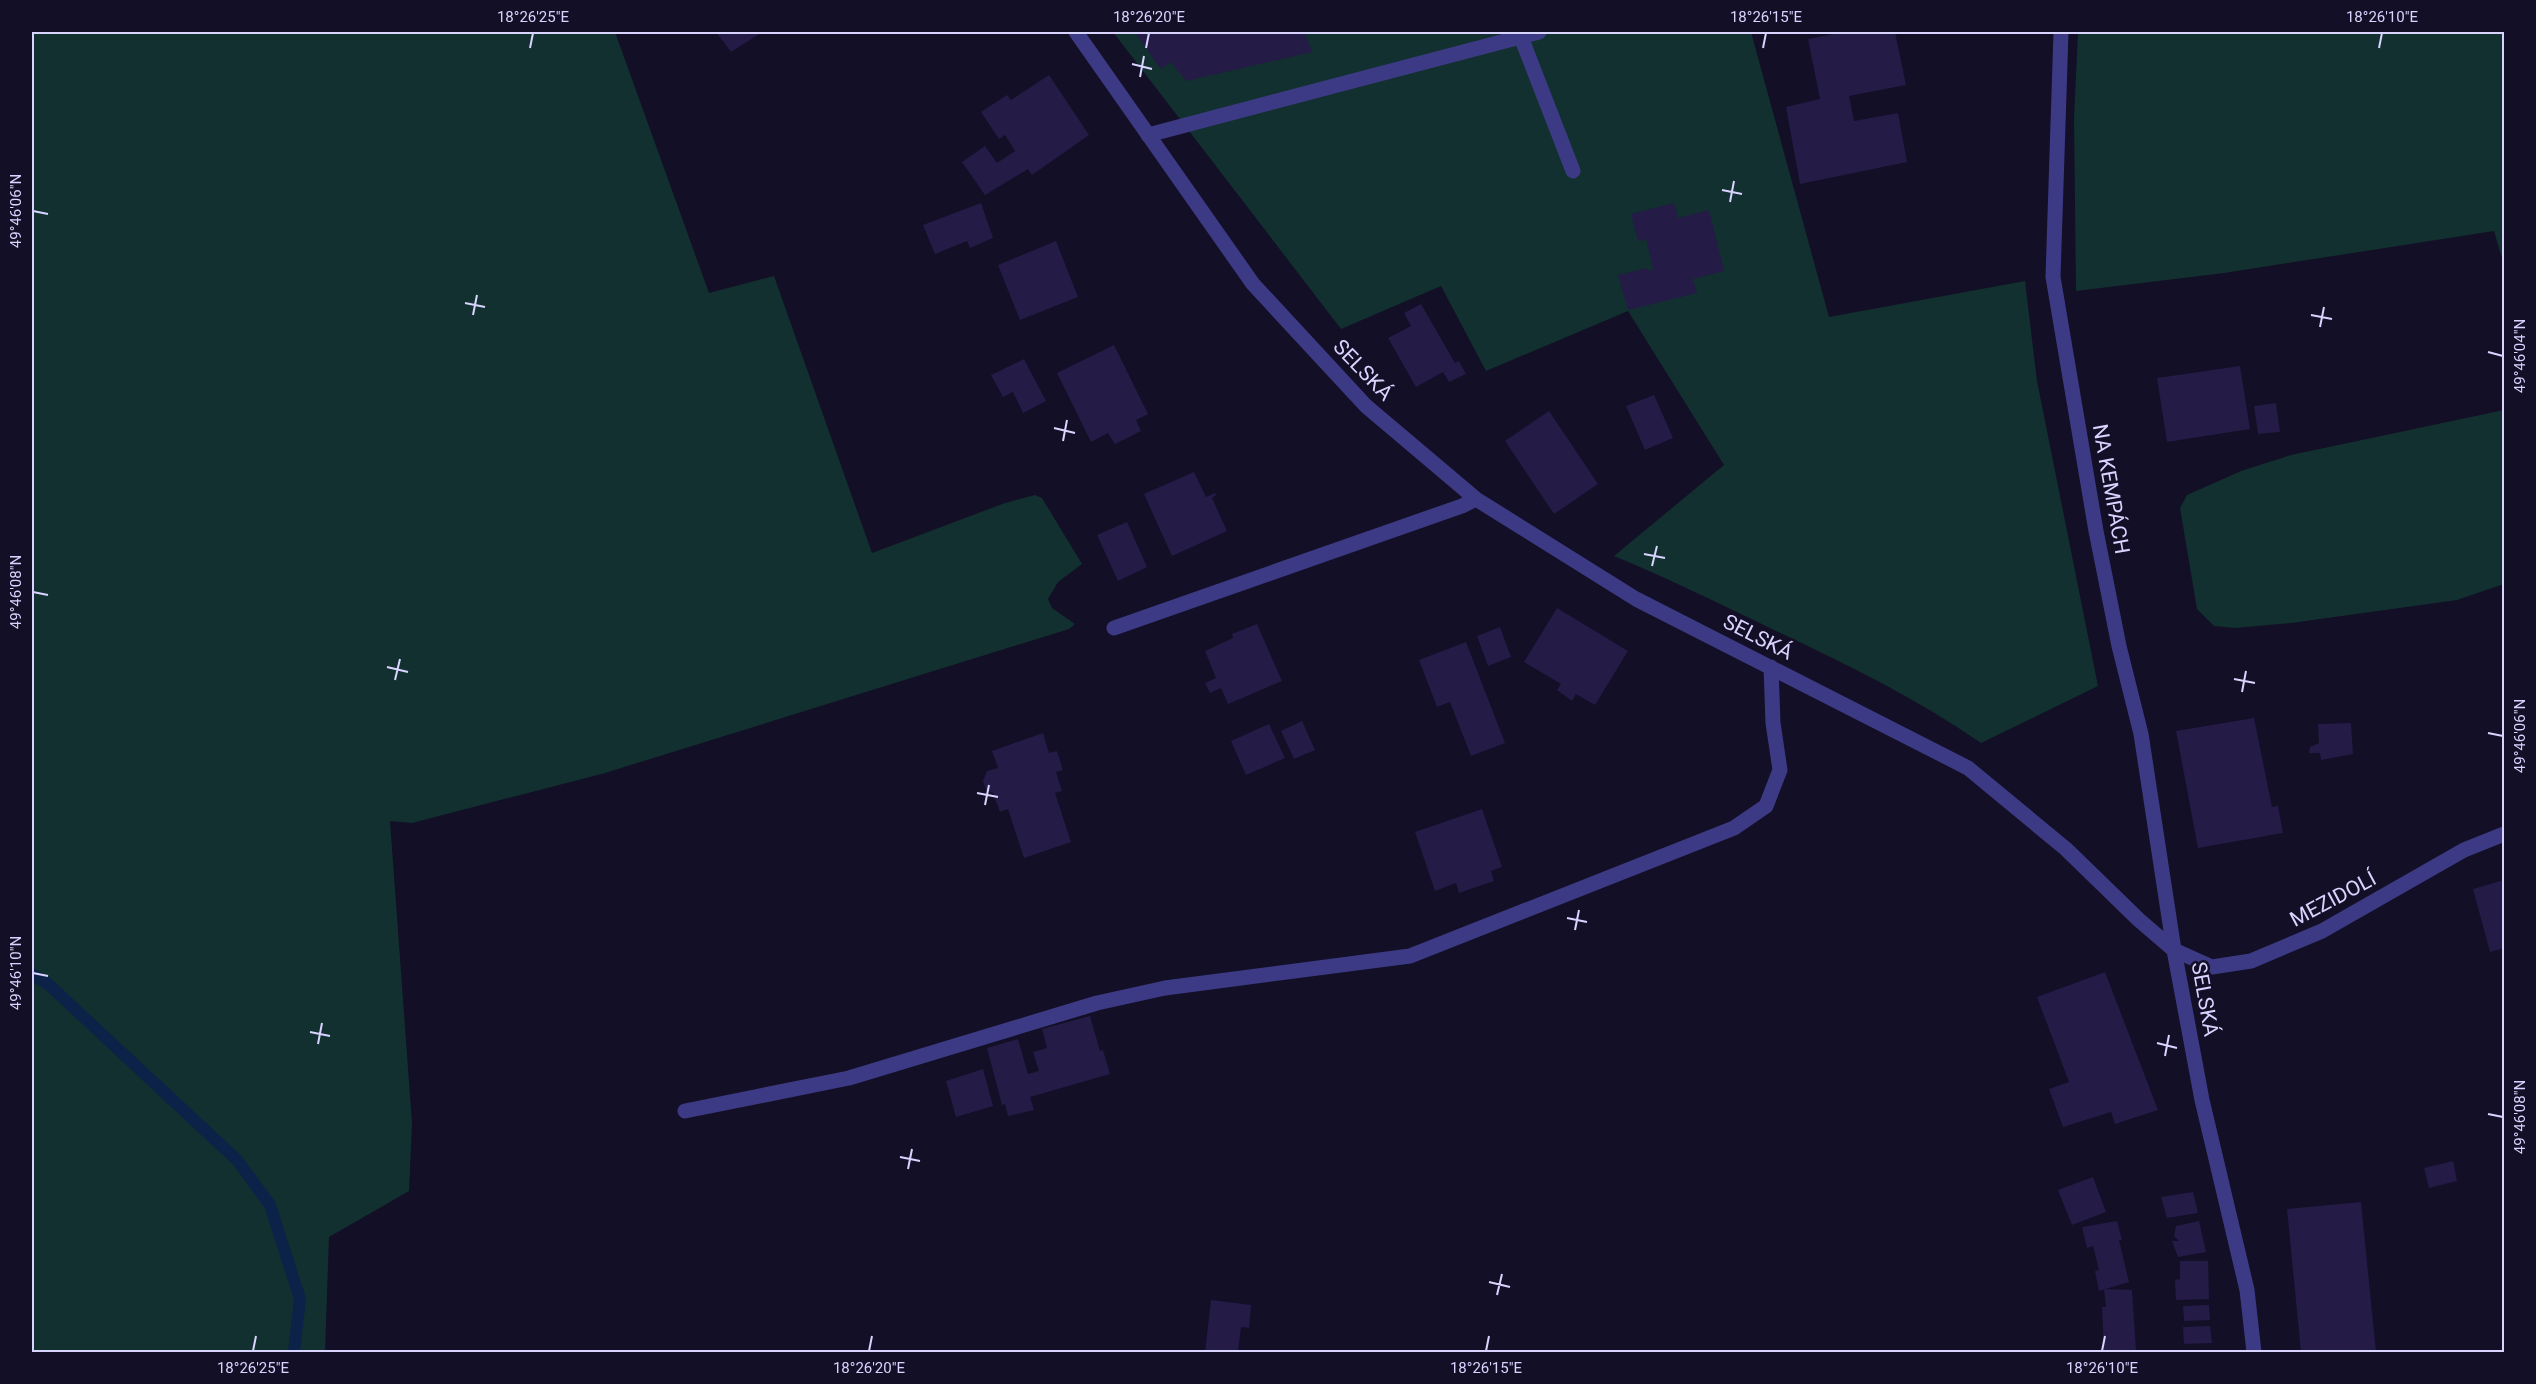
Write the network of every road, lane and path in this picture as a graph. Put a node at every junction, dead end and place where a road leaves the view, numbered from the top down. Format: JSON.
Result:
{"nodes":[{"id":1,"x":1076,"y":32,"type":"edge"},
{"id":2,"x":1539,"y":32,"type":"edge"},
{"id":3,"x":2061,"y":32,"type":"edge"},
{"id":4,"x":1521,"y":37,"type":"junction"},
{"id":5,"x":1148,"y":135,"type":"junction"},
{"id":6,"x":1573,"y":171,"type":"dead end"},
{"id":7,"x":1476,"y":499,"type":"junction"},
{"id":8,"x":1114,"y":628,"type":"dead end"},
{"id":9,"x":1771,"y":667,"type":"junction"},
{"id":10,"x":2505,"y":834,"type":"edge"},
{"id":11,"x":2174,"y":950,"type":"junction"},
{"id":12,"x":685,"y":1111,"type":"dead end"},
{"id":13,"x":2254,"y":1353,"type":"edge"}],
"edges":[{"from":1,"to":5,"type":"street","name":"SELSKÁ"},
{"from":2,"to":4,"type":"street"},
{"from":3,"to":11,"type":"street","name":"NA KEMPÁCH"},
{"from":4,"to":5,"type":"street"},
{"from":4,"to":6,"type":"street"},
{"from":5,"to":7,"type":"street","name":"SELSKÁ"},
{"from":7,"to":8,"type":"street"},
{"from":7,"to":9,"type":"street","name":"SELSKÁ"},
{"from":9,"to":11,"type":"street","name":"SELSKÁ"},
{"from":9,"to":12,"type":"street"},
{"from":10,"to":11,"type":"street","name":"MEZIDOLÍ"},
{"from":11,"to":13,"type":"street","name":"SELSKÁ"}]}
